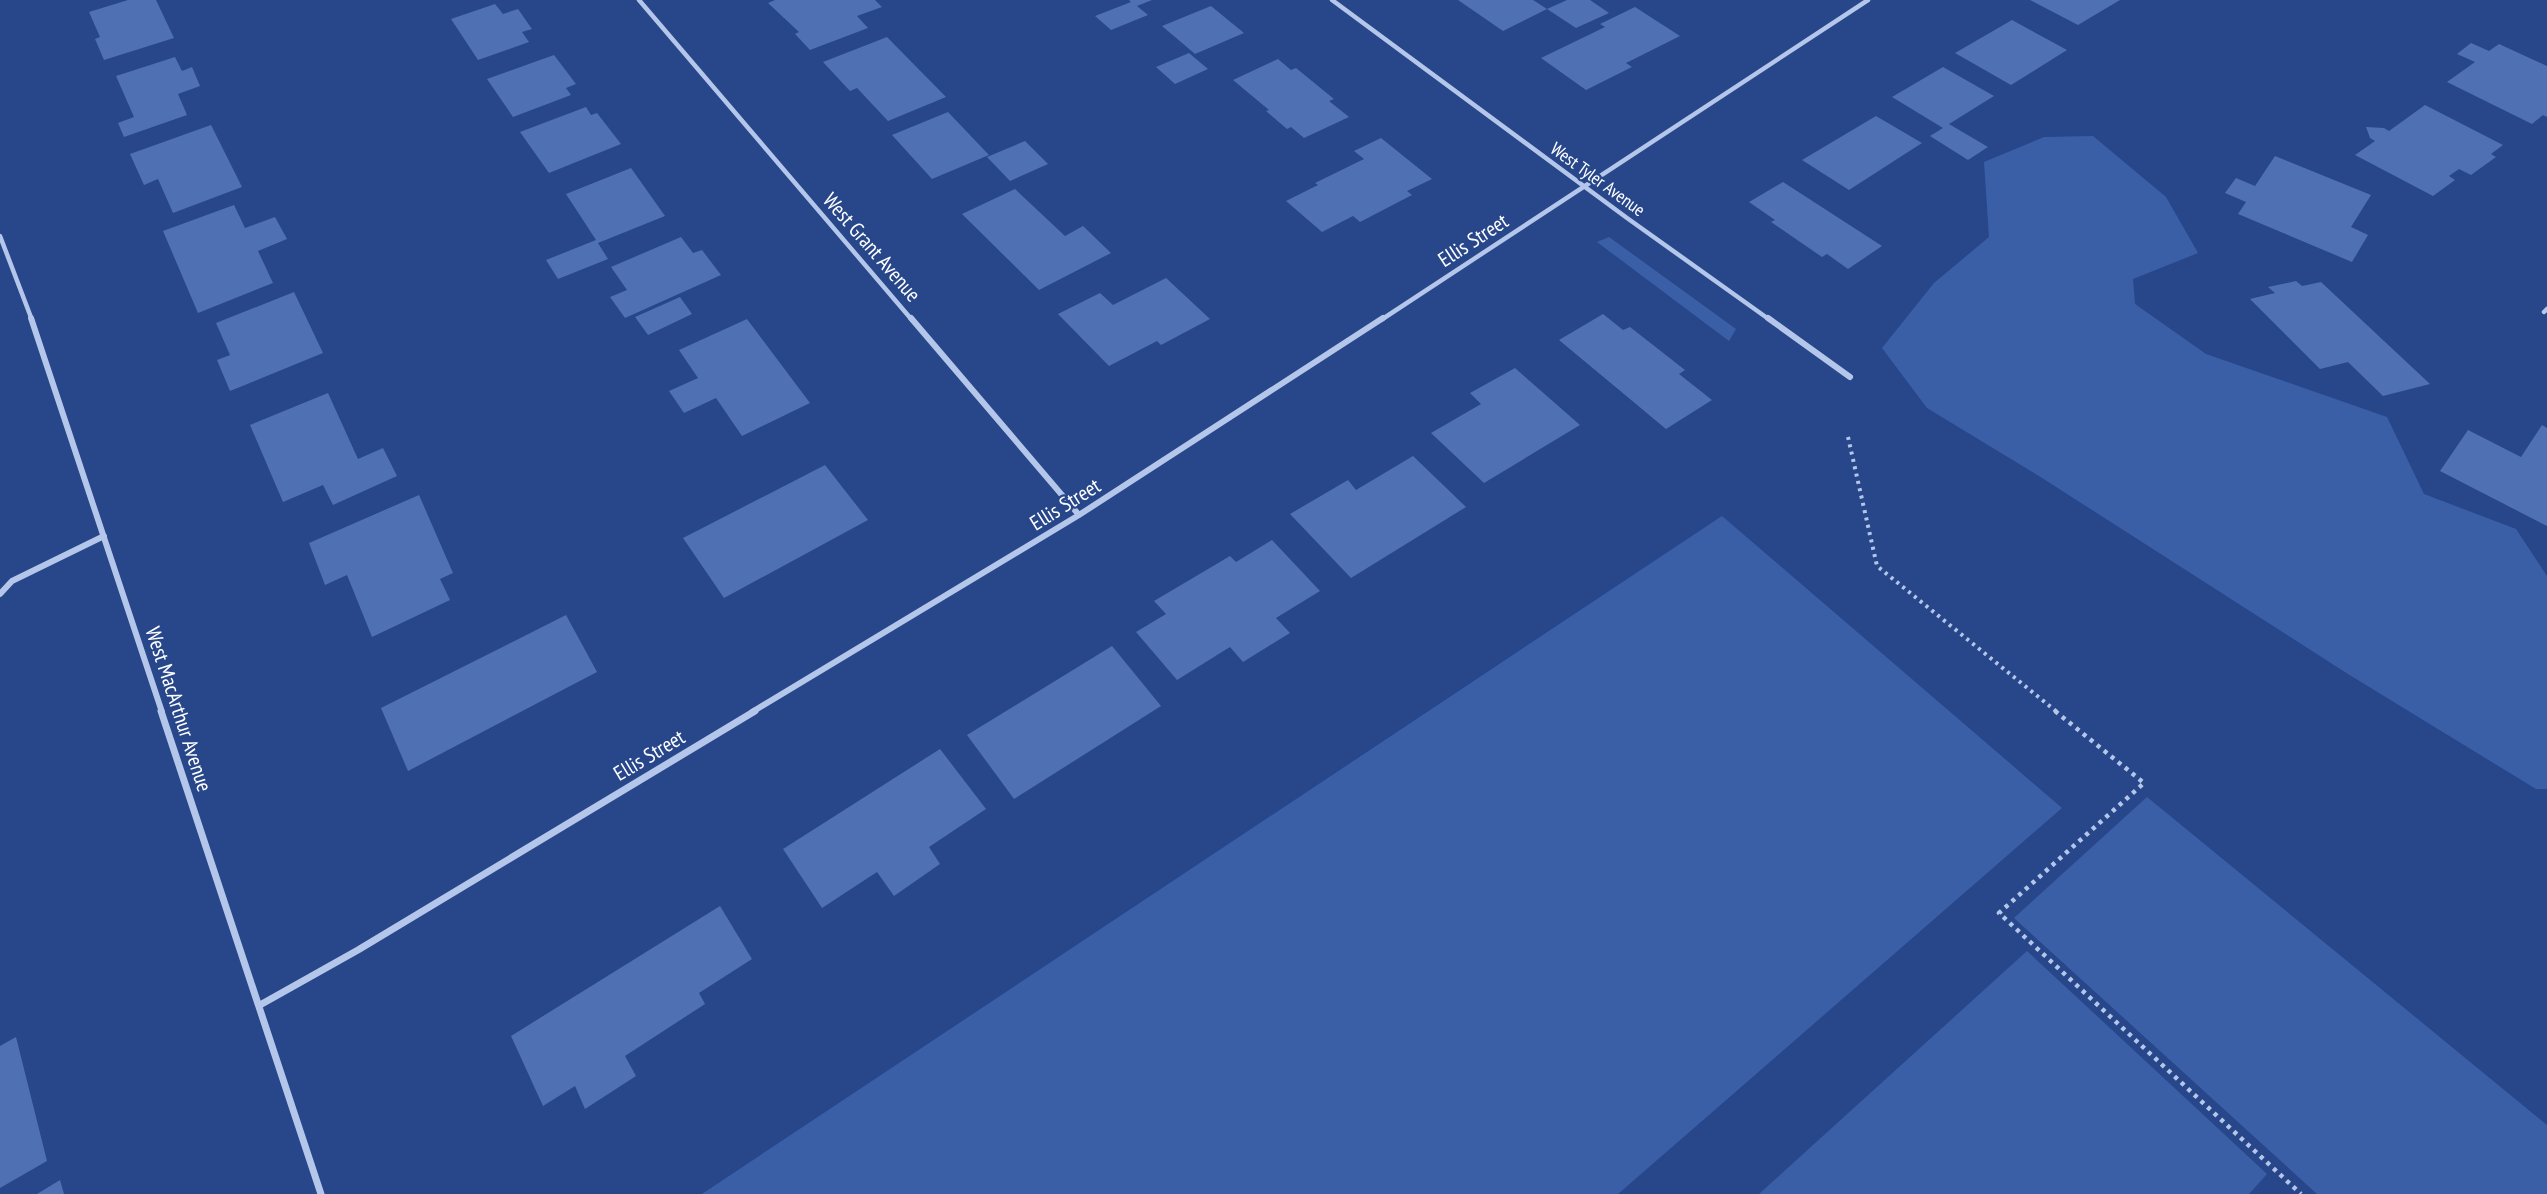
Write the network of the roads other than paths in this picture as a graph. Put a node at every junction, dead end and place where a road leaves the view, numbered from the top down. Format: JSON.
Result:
{"nodes":[{"id":1,"x":639,"y":0,"type":"edge"},
{"id":2,"x":1332,"y":0,"type":"edge"},
{"id":3,"x":1868,"y":0,"type":"edge"},
{"id":4,"x":1586,"y":187,"type":"junction"},
{"id":5,"x":0,"y":236,"type":"edge"},
{"id":6,"x":1851,"y":377,"type":"dead end"},
{"id":7,"x":1079,"y":515,"type":"junction"},
{"id":8,"x":104,"y":536,"type":"junction"},
{"id":9,"x":0,"y":594,"type":"edge"},
{"id":10,"x":260,"y":1005,"type":"junction"},
{"id":11,"x":321,"y":1194,"type":"edge"}],
"edges":[{"from":1,"to":7,"type":"street","name":"West Grant Avenue"},
{"from":2,"to":4,"type":"street","name":"West Tyler Avenue"},
{"from":3,"to":4,"type":"street","name":"Ellis Street"},
{"from":4,"to":6,"type":"street","name":"West Tyler Avenue"},
{"from":4,"to":7,"type":"street","name":"Ellis Street"},
{"from":5,"to":8,"type":"street","name":"West MacArthur Avenue"},
{"from":7,"to":10,"type":"street","name":"Ellis Street"},
{"from":8,"to":9,"type":"street"},
{"from":8,"to":10,"type":"street","name":"West MacArthur Avenue"},
{"from":10,"to":11,"type":"street","name":"West MacArthur Avenue"}]}
